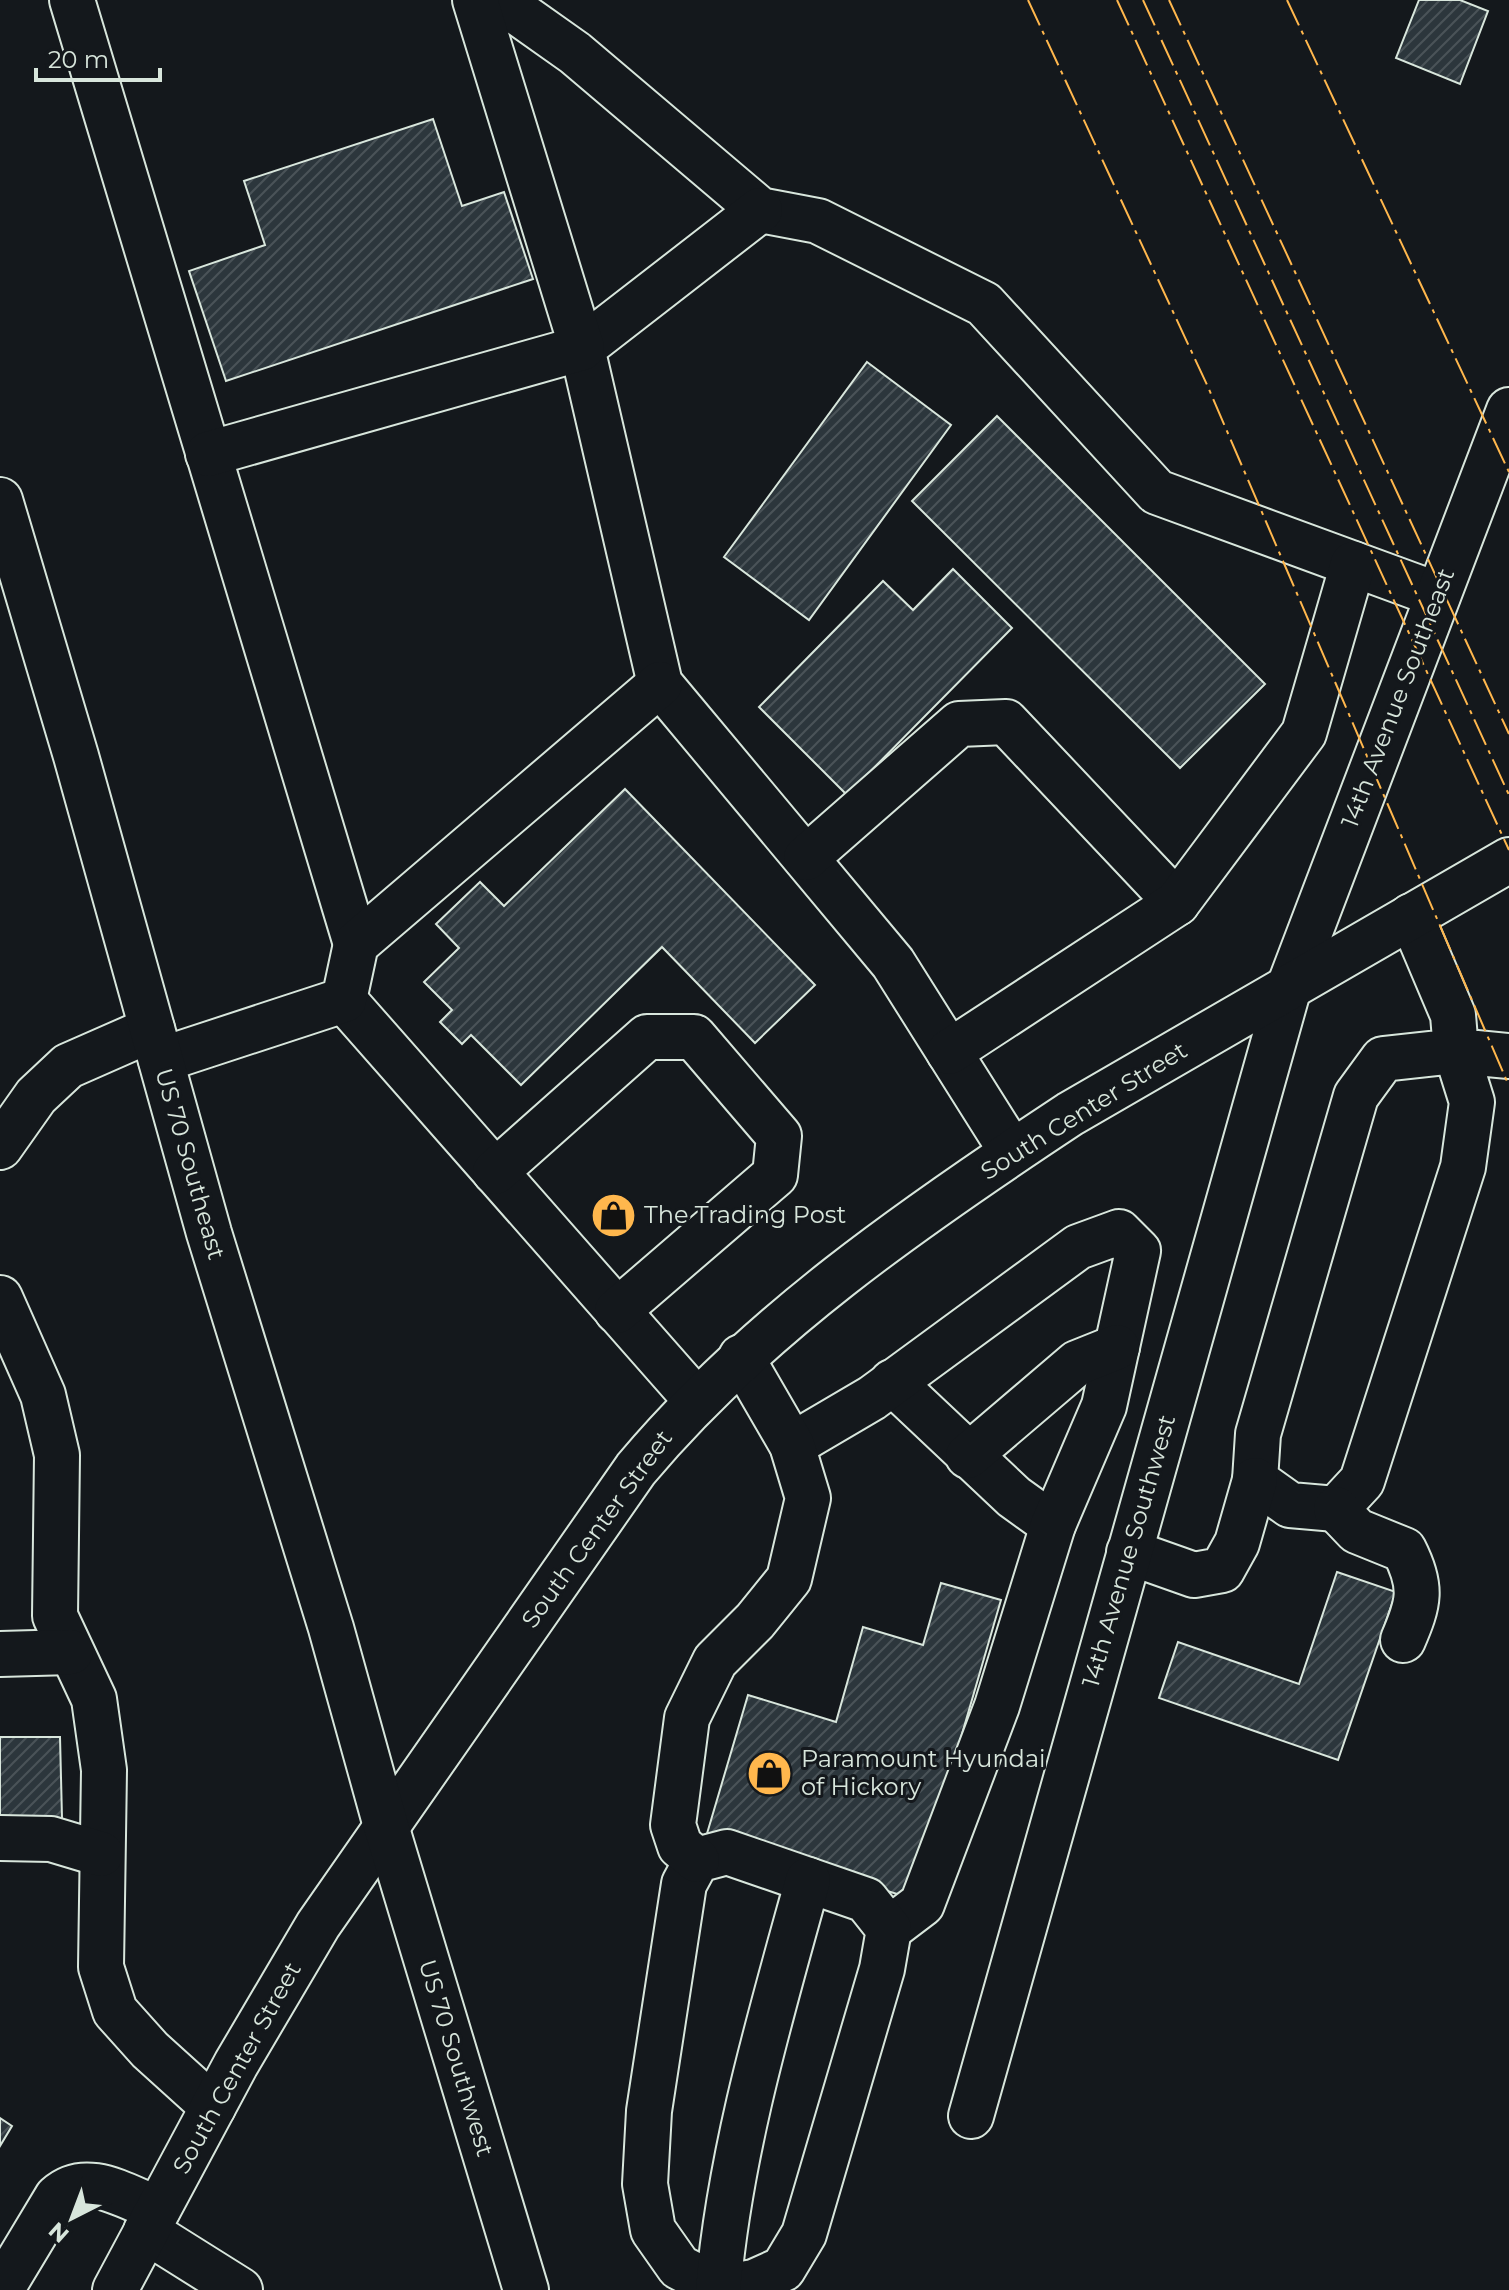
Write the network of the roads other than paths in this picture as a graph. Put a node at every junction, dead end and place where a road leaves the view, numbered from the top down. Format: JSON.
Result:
{"nodes":[{"id":1,"x":72,"y":0,"type":"edge"},
{"id":2,"x":475,"y":0,"type":"edge"},
{"id":3,"x":500,"y":0,"type":"edge"},
{"id":4,"x":760,"y":210,"type":"junction"},
{"id":5,"x":582,"y":348,"type":"junction"},
{"id":6,"x":1509,"y":410,"type":"edge"},
{"id":7,"x":208,"y":454,"type":"junction"},
{"id":8,"x":0,"y":500,"type":"edge"},
{"id":9,"x":1353,"y":564,"type":"junction"},
{"id":10,"x":1438,"y":595,"type":"junction"},
{"id":11,"x":660,"y":684,"type":"junction"},
{"id":12,"x":806,"y":858,"type":"junction"},
{"id":13,"x":1509,"y":860,"type":"edge"},
{"id":14,"x":1177,"y":903,"type":"junction"},
{"id":15,"x":1411,"y":916,"type":"junction"},
{"id":16,"x":356,"y":944,"type":"junction"},
{"id":17,"x":1289,"y":987,"type":"junction"},
{"id":18,"x":344,"y":1000,"type":"junction"},
{"id":19,"x":156,"y":1044,"type":"junction"},
{"id":20,"x":1456,"y":1051,"type":"junction"},
{"id":21,"x":949,"y":1052,"type":"junction"},
{"id":22,"x":1509,"y":1056,"type":"edge"},
{"id":23,"x":18,"y":1097,"type":"edge"},
{"id":24,"x":0,"y":1147,"type":"edge"},
{"id":25,"x":1012,"y":1152,"type":"junction"},
{"id":26,"x":495,"y":1172,"type":"junction"},
{"id":27,"x":0,"y":1298,"type":"edge"},
{"id":28,"x":617,"y":1311,"type":"junction"},
{"id":29,"x":1117,"y":1347,"type":"junction"},
{"id":30,"x":741,"y":1357,"type":"junction"},
{"id":31,"x":11,"y":1360,"type":"edge"},
{"id":32,"x":892,"y":1382,"type":"junction"},
{"id":33,"x":697,"y":1401,"type":"junction"},
{"id":34,"x":792,"y":1445,"type":"junction"},
{"id":35,"x":968,"y":1456,"type":"junction"},
{"id":36,"x":1255,"y":1480,"type":"junction"},
{"id":37,"x":1336,"y":1509,"type":"junction"},
{"id":38,"x":1053,"y":1525,"type":"junction"},
{"id":39,"x":1129,"y":1552,"type":"junction"},
{"id":40,"x":1403,"y":1640,"type":"dead end"},
{"id":41,"x":71,"y":1652,"type":"junction"},
{"id":42,"x":0,"y":1654,"type":"edge"},
{"id":43,"x":386,"y":1826,"type":"junction"},
{"id":44,"x":0,"y":1838,"type":"edge"},
{"id":45,"x":101,"y":1854,"type":"junction"},
{"id":46,"x":0,"y":1859,"type":"edge"},
{"id":47,"x":697,"y":1860,"type":"junction"},
{"id":48,"x":808,"y":1880,"type":"junction"},
{"id":49,"x":889,"y":1929,"type":"junction"},
{"id":50,"x":213,"y":2107,"type":"junction"},
{"id":51,"x":971,"y":2116,"type":"dead end"},
{"id":52,"x":152,"y":2220,"type":"junction"},
{"id":53,"x":225,"y":2286,"type":"edge"},
{"id":54,"x":718,"y":2289,"type":"edge"},
{"id":55,"x":1,"y":2290,"type":"edge"},
{"id":56,"x":115,"y":2290,"type":"edge"},
{"id":57,"x":526,"y":2290,"type":"edge"}],
"edges":[{"from":1,"to":7,"type":"street"},
{"from":2,"to":5,"type":"street"},
{"from":3,"to":4,"type":"street"},
{"from":4,"to":5,"type":"street"},
{"from":4,"to":9,"type":"street"},
{"from":5,"to":7,"type":"street"},
{"from":5,"to":11,"type":"street"},
{"from":6,"to":10,"type":"street","name":"14th Avenue Southeast"},
{"from":7,"to":16,"type":"street"},
{"from":8,"to":19,"type":"street","name":"US 70 Southeast"},
{"from":9,"to":10,"type":"street"},
{"from":9,"to":14,"type":"street"},
{"from":10,"to":17,"type":"street","name":"14th Avenue Southeast"},
{"from":11,"to":12,"type":"street"},
{"from":11,"to":16,"type":"street"},
{"from":12,"to":14,"type":"street"},
{"from":12,"to":21,"type":"street"},
{"from":13,"to":15,"type":"street","name":"South Center Street"},
{"from":14,"to":21,"type":"street"},
{"from":15,"to":17,"type":"street","name":"South Center Street"},
{"from":15,"to":20,"type":"street"},
{"from":16,"to":18,"type":"street"},
{"from":17,"to":25,"type":"street","name":"South Center Street"},
{"from":17,"to":39,"type":"street","name":"14th Avenue Southwest"},
{"from":18,"to":19,"type":"street"},
{"from":18,"to":26,"type":"street"},
{"from":19,"to":23,"type":"street"},
{"from":19,"to":43,"type":"street","name":"US 70 Southeast"},
{"from":20,"to":22,"type":"street"},
{"from":20,"to":36,"type":"street"},
{"from":20,"to":37,"type":"street"},
{"from":21,"to":25,"type":"street"},
{"from":23,"to":24,"type":"street"},
{"from":25,"to":30,"type":"street","name":"South Center Street"},
{"from":26,"to":28,"type":"street"},
{"from":26,"to":28,"type":"street"},
{"from":27,"to":31,"type":"street"},
{"from":28,"to":33,"type":"street"},
{"from":29,"to":32,"type":"street"},
{"from":29,"to":35,"type":"street"},
{"from":29,"to":38,"type":"street"},
{"from":30,"to":33,"type":"street","name":"South Center Street"},
{"from":30,"to":34,"type":"street"},
{"from":31,"to":41,"type":"street"},
{"from":32,"to":34,"type":"street"},
{"from":32,"to":35,"type":"street"},
{"from":33,"to":43,"type":"street","name":"South Center Street"},
{"from":34,"to":47,"type":"street"},
{"from":35,"to":38,"type":"street"},
{"from":36,"to":37,"type":"street"},
{"from":36,"to":39,"type":"street"},
{"from":37,"to":40,"type":"street"},
{"from":38,"to":49,"type":"street"},
{"from":39,"to":51,"type":"street","name":"14th Avenue Southwest"},
{"from":41,"to":42,"type":"street"},
{"from":41,"to":45,"type":"street"},
{"from":43,"to":50,"type":"street","name":"South Center Street"},
{"from":43,"to":57,"type":"street","name":"US 70 Southwest"},
{"from":44,"to":45,"type":"street"},
{"from":45,"to":46,"type":"street"},
{"from":45,"to":50,"type":"street"},
{"from":47,"to":48,"type":"street"},
{"from":47,"to":54,"type":"street"},
{"from":48,"to":49,"type":"street"},
{"from":48,"to":54,"type":"street"},
{"from":49,"to":54,"type":"street"},
{"from":50,"to":52,"type":"street","name":"South Center Street"},
{"from":52,"to":53,"type":"street"},
{"from":52,"to":55,"type":"street"},
{"from":52,"to":56,"type":"street","name":"South Center Street"}]}
